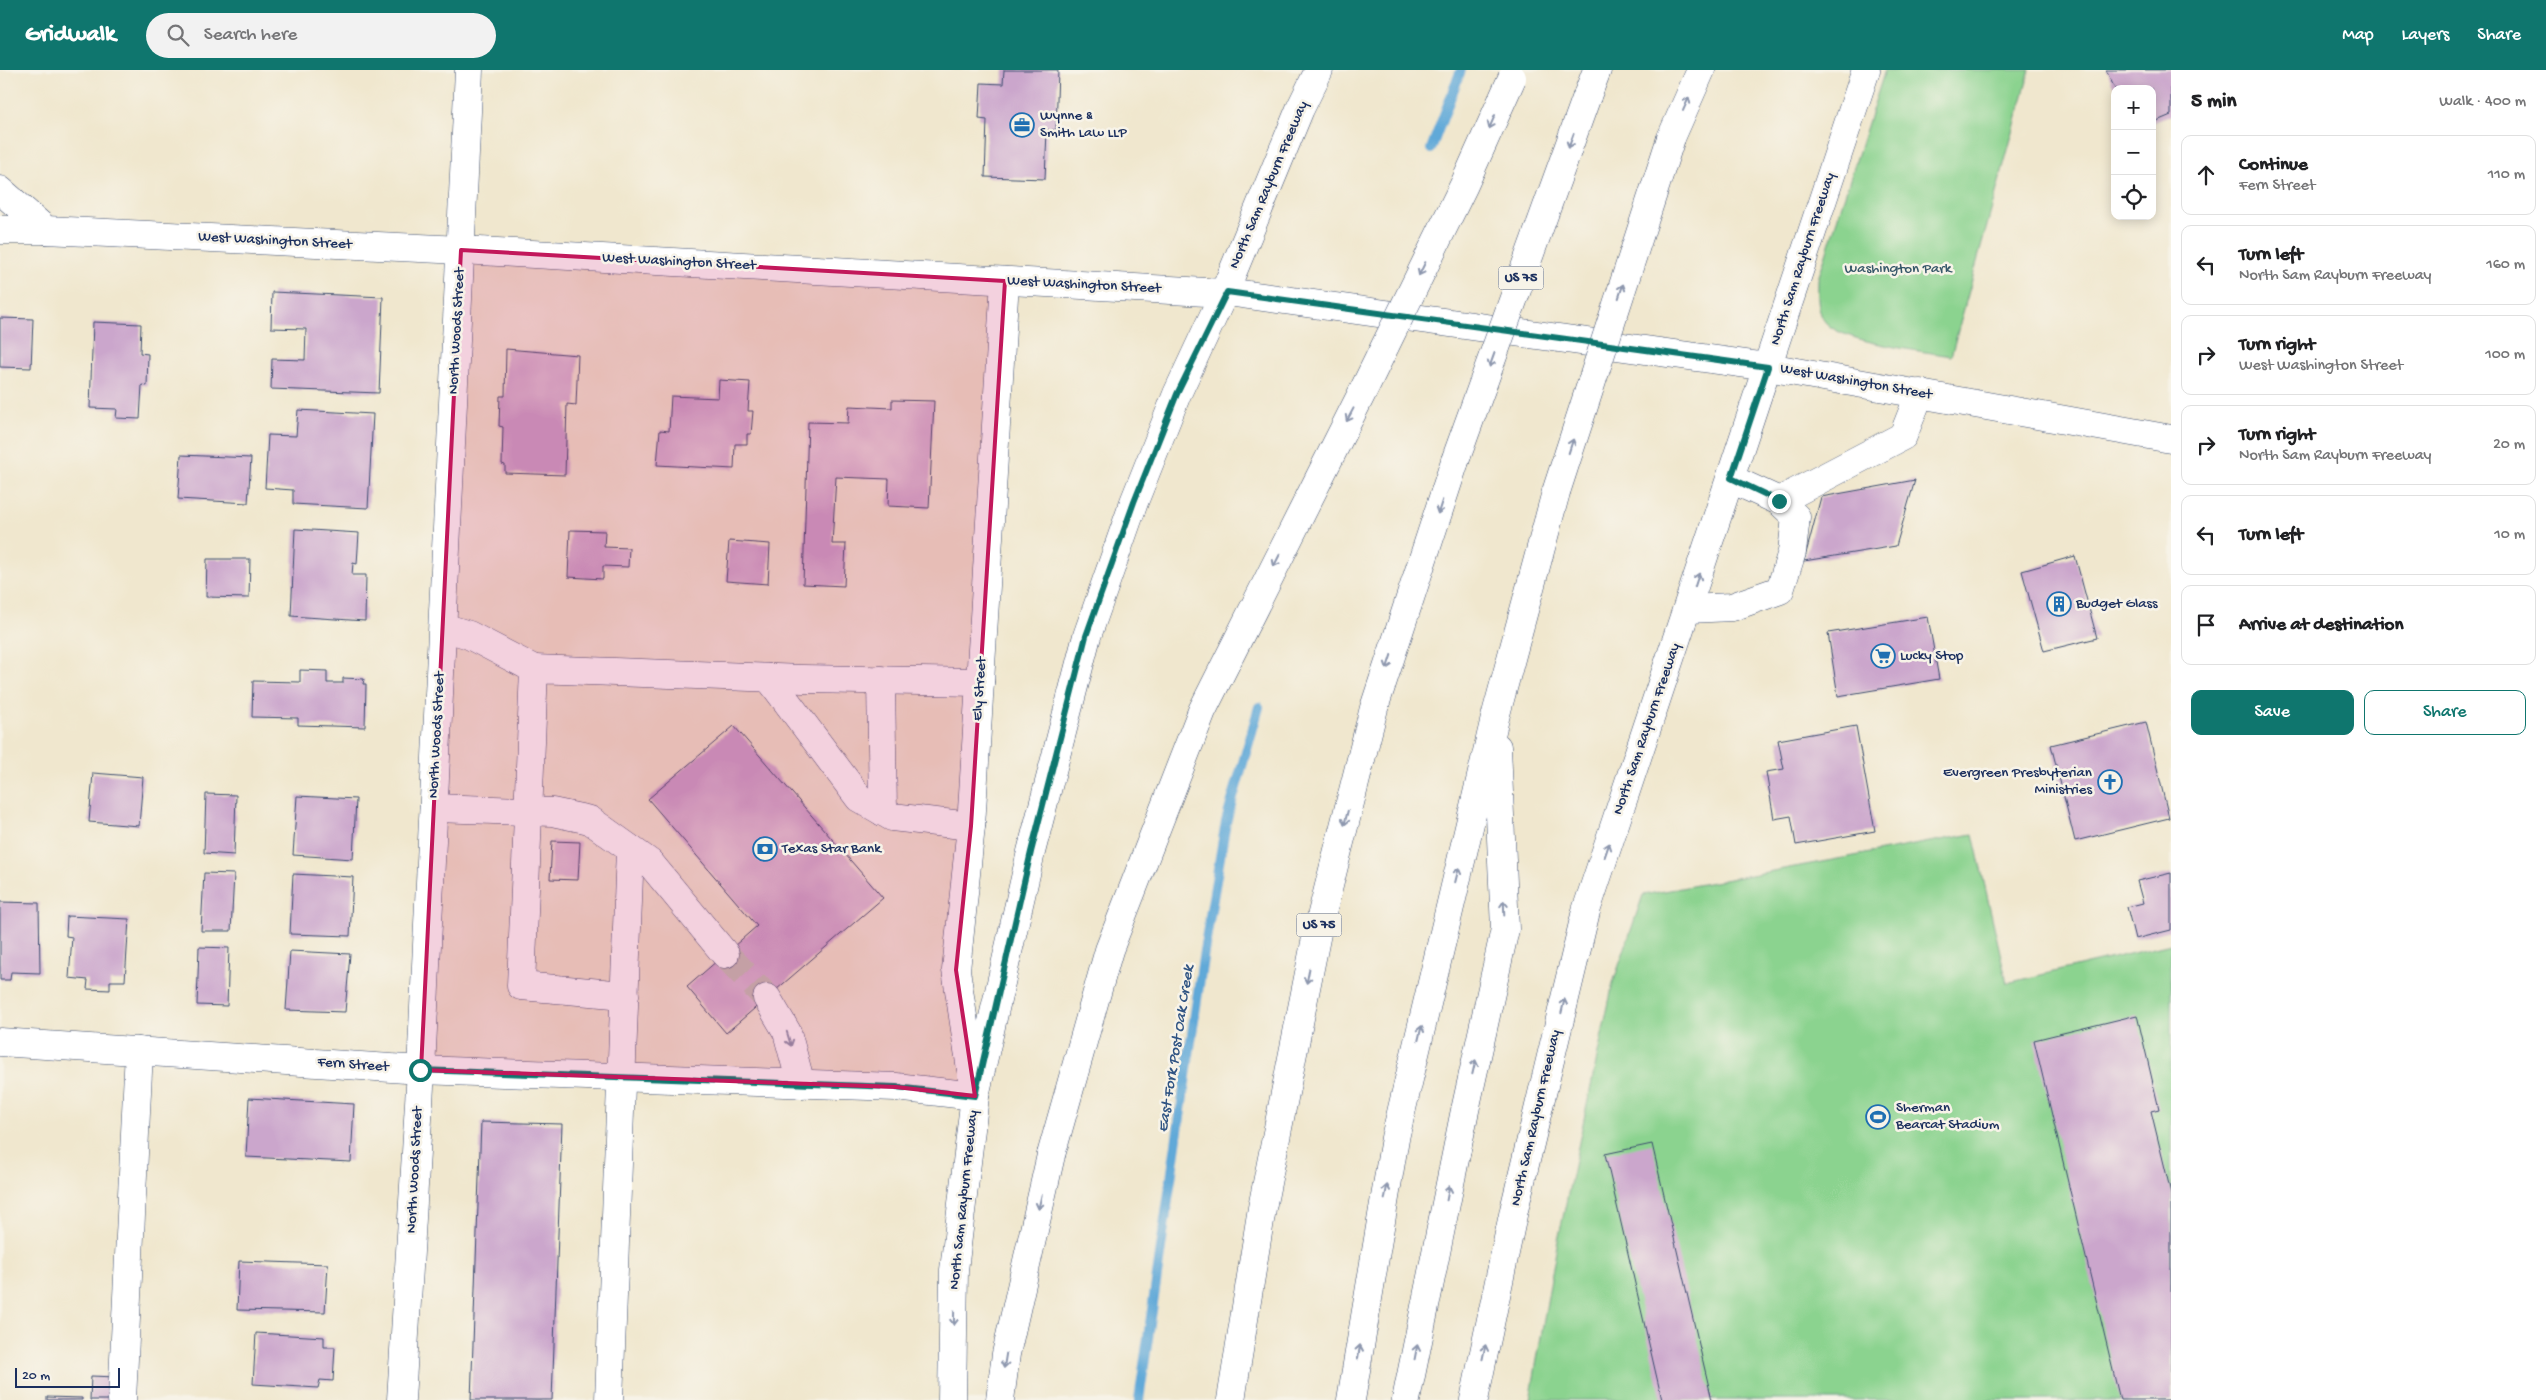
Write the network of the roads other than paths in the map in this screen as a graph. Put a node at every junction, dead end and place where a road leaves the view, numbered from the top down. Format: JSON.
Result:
{"nodes":[{"id":1,"x":469,"y":70,"type":"edge"},
{"id":2,"x":1319,"y":70,"type":"edge"},
{"id":3,"x":1597,"y":70,"type":"edge"},
{"id":4,"x":1701,"y":70,"type":"edge"},
{"id":5,"x":1866,"y":70,"type":"edge"},
{"id":6,"x":1514,"y":74,"type":"edge"},
{"id":7,"x":0,"y":190,"type":"edge"},
{"id":8,"x":0,"y":230,"type":"edge"},
{"id":9,"x":46,"y":230,"type":"junction"},
{"id":10,"x":461,"y":250,"type":"junction"},
{"id":11,"x":1006,"y":281,"type":"junction"},
{"id":12,"x":1224,"y":293,"type":"junction"},
{"id":13,"x":1768,"y":367,"type":"junction"},
{"id":14,"x":1920,"y":393,"type":"junction"},
{"id":15,"x":2171,"y":439,"type":"edge"},
{"id":16,"x":1731,"y":478,"type":"junction"},
{"id":17,"x":1779,"y":501,"type":"junction"},
{"id":18,"x":1688,"y":608,"type":"junction"},
{"id":19,"x":443,"y":626,"type":"junction"},
{"id":20,"x":534,"y":670,"type":"junction"},
{"id":21,"x":769,"y":678,"type":"junction"},
{"id":22,"x":881,"y":680,"type":"junction"},
{"id":23,"x":980,"y":682,"type":"junction"},
{"id":24,"x":1496,"y":714,"type":"junction"},
{"id":25,"x":434,"y":808,"type":"junction"},
{"id":26,"x":528,"y":811,"type":"junction"},
{"id":27,"x":883,"y":812,"type":"junction"},
{"id":28,"x":972,"y":826,"type":"junction"},
{"id":29,"x":630,"y":849,"type":"junction"},
{"id":30,"x":725,"y":954,"type":"tunnel mouth"},
{"id":31,"x":625,"y":995,"type":"junction"},
{"id":32,"x":767,"y":998,"type":"tunnel mouth"},
{"id":33,"x":0,"y":1042,"type":"edge"},
{"id":34,"x":140,"y":1051,"type":"junction"},
{"id":35,"x":420,"y":1070,"type":"junction"},
{"id":36,"x":622,"y":1077,"type":"junction"},
{"id":37,"x":801,"y":1084,"type":"junction"},
{"id":38,"x":975,"y":1096,"type":"junction"},
{"id":39,"x":122,"y":1400,"type":"edge"},
{"id":40,"x":401,"y":1400,"type":"edge"},
{"id":41,"x":609,"y":1400,"type":"edge"},
{"id":42,"x":952,"y":1400,"type":"edge"},
{"id":43,"x":1000,"y":1400,"type":"edge"},
{"id":44,"x":1231,"y":1400,"type":"edge"},
{"id":45,"x":1351,"y":1400,"type":"edge"},
{"id":46,"x":1406,"y":1400,"type":"edge"},
{"id":47,"x":1474,"y":1400,"type":"edge"}],
"edges":[{"from":1,"to":10,"type":"main road","name":"North Woods Street"},
{"from":2,"to":12,"type":"main road","name":"North Sam Rayburn Freeway"},
{"from":3,"to":44,"type":"main road","number":"US 75","one_way":true,"bridge":true},
{"from":24,"to":4,"type":"main road","one_way":true,"bridge":true},
{"from":5,"to":13,"type":"main road","name":"North Sam Rayburn Freeway"},
{"from":6,"to":43,"type":"main road","one_way":true,"bridge":true},
{"from":7,"to":9,"type":"main road"},
{"from":8,"to":9,"type":"main road","name":"West Washington Street"},
{"from":9,"to":10,"type":"main road","name":"West Washington Street"},
{"from":10,"to":11,"type":"main road","name":"West Washington Street"},
{"from":10,"to":19,"type":"main road","name":"North Woods Street"},
{"from":11,"to":12,"type":"main road","name":"West Washington Street"},
{"from":11,"to":23,"type":"main road","name":"Ely Street"},
{"from":12,"to":13,"type":"main road","name":"West Washington Street"},
{"from":12,"to":38,"type":"main road","name":"North Sam Rayburn Freeway"},
{"from":13,"to":14,"type":"main road","name":"West Washington Street"},
{"from":13,"to":16,"type":"main road","name":"North Sam Rayburn Freeway"},
{"from":14,"to":15,"type":"main road","name":"West Washington Street"},
{"from":14,"to":17,"type":"main road"},
{"from":16,"to":17,"type":"main road"},
{"from":18,"to":16,"type":"main road","name":"North Sam Rayburn Freeway","one_way":true},
{"from":17,"to":18,"type":"main road"},
{"from":47,"to":18,"type":"main road","name":"North Sam Rayburn Freeway","one_way":true},
{"from":19,"to":20,"type":"main road"},
{"from":19,"to":25,"type":"main road","name":"North Woods Street"},
{"from":20,"to":21,"type":"main road"},
{"from":20,"to":26,"type":"main road"},
{"from":21,"to":22,"type":"main road"},
{"from":21,"to":27,"type":"main road"},
{"from":22,"to":23,"type":"main road"},
{"from":22,"to":27,"type":"main road"},
{"from":23,"to":28,"type":"main road","name":"Ely Street"},
{"from":45,"to":24,"type":"main road","one_way":true},
{"from":46,"to":24,"type":"main road","one_way":true},
{"from":25,"to":26,"type":"main road"},
{"from":25,"to":35,"type":"main road","name":"North Woods Street"},
{"from":26,"to":29,"type":"main road"},
{"from":26,"to":31,"type":"main road"},
{"from":27,"to":28,"type":"main road"},
{"from":28,"to":38,"type":"main road","name":"Ely Street"},
{"from":29,"to":30,"type":"main road"},
{"from":29,"to":31,"type":"main road"},
{"from":31,"to":36,"type":"main road"},
{"from":32,"to":37,"type":"main road","one_way":true},
{"from":33,"to":34,"type":"main road","name":"Fern Street"},
{"from":34,"to":35,"type":"main road","name":"Fern Street"},
{"from":34,"to":39,"type":"main road"},
{"from":35,"to":36,"type":"main road","name":"Fern Street"},
{"from":35,"to":40,"type":"main road","name":"North Woods Street"},
{"from":36,"to":37,"type":"main road","name":"Fern Street"},
{"from":36,"to":41,"type":"main road"},
{"from":37,"to":38,"type":"main road","name":"Fern Street"},
{"from":38,"to":42,"type":"main road","name":"North Sam Rayburn Freeway","one_way":true}]}
